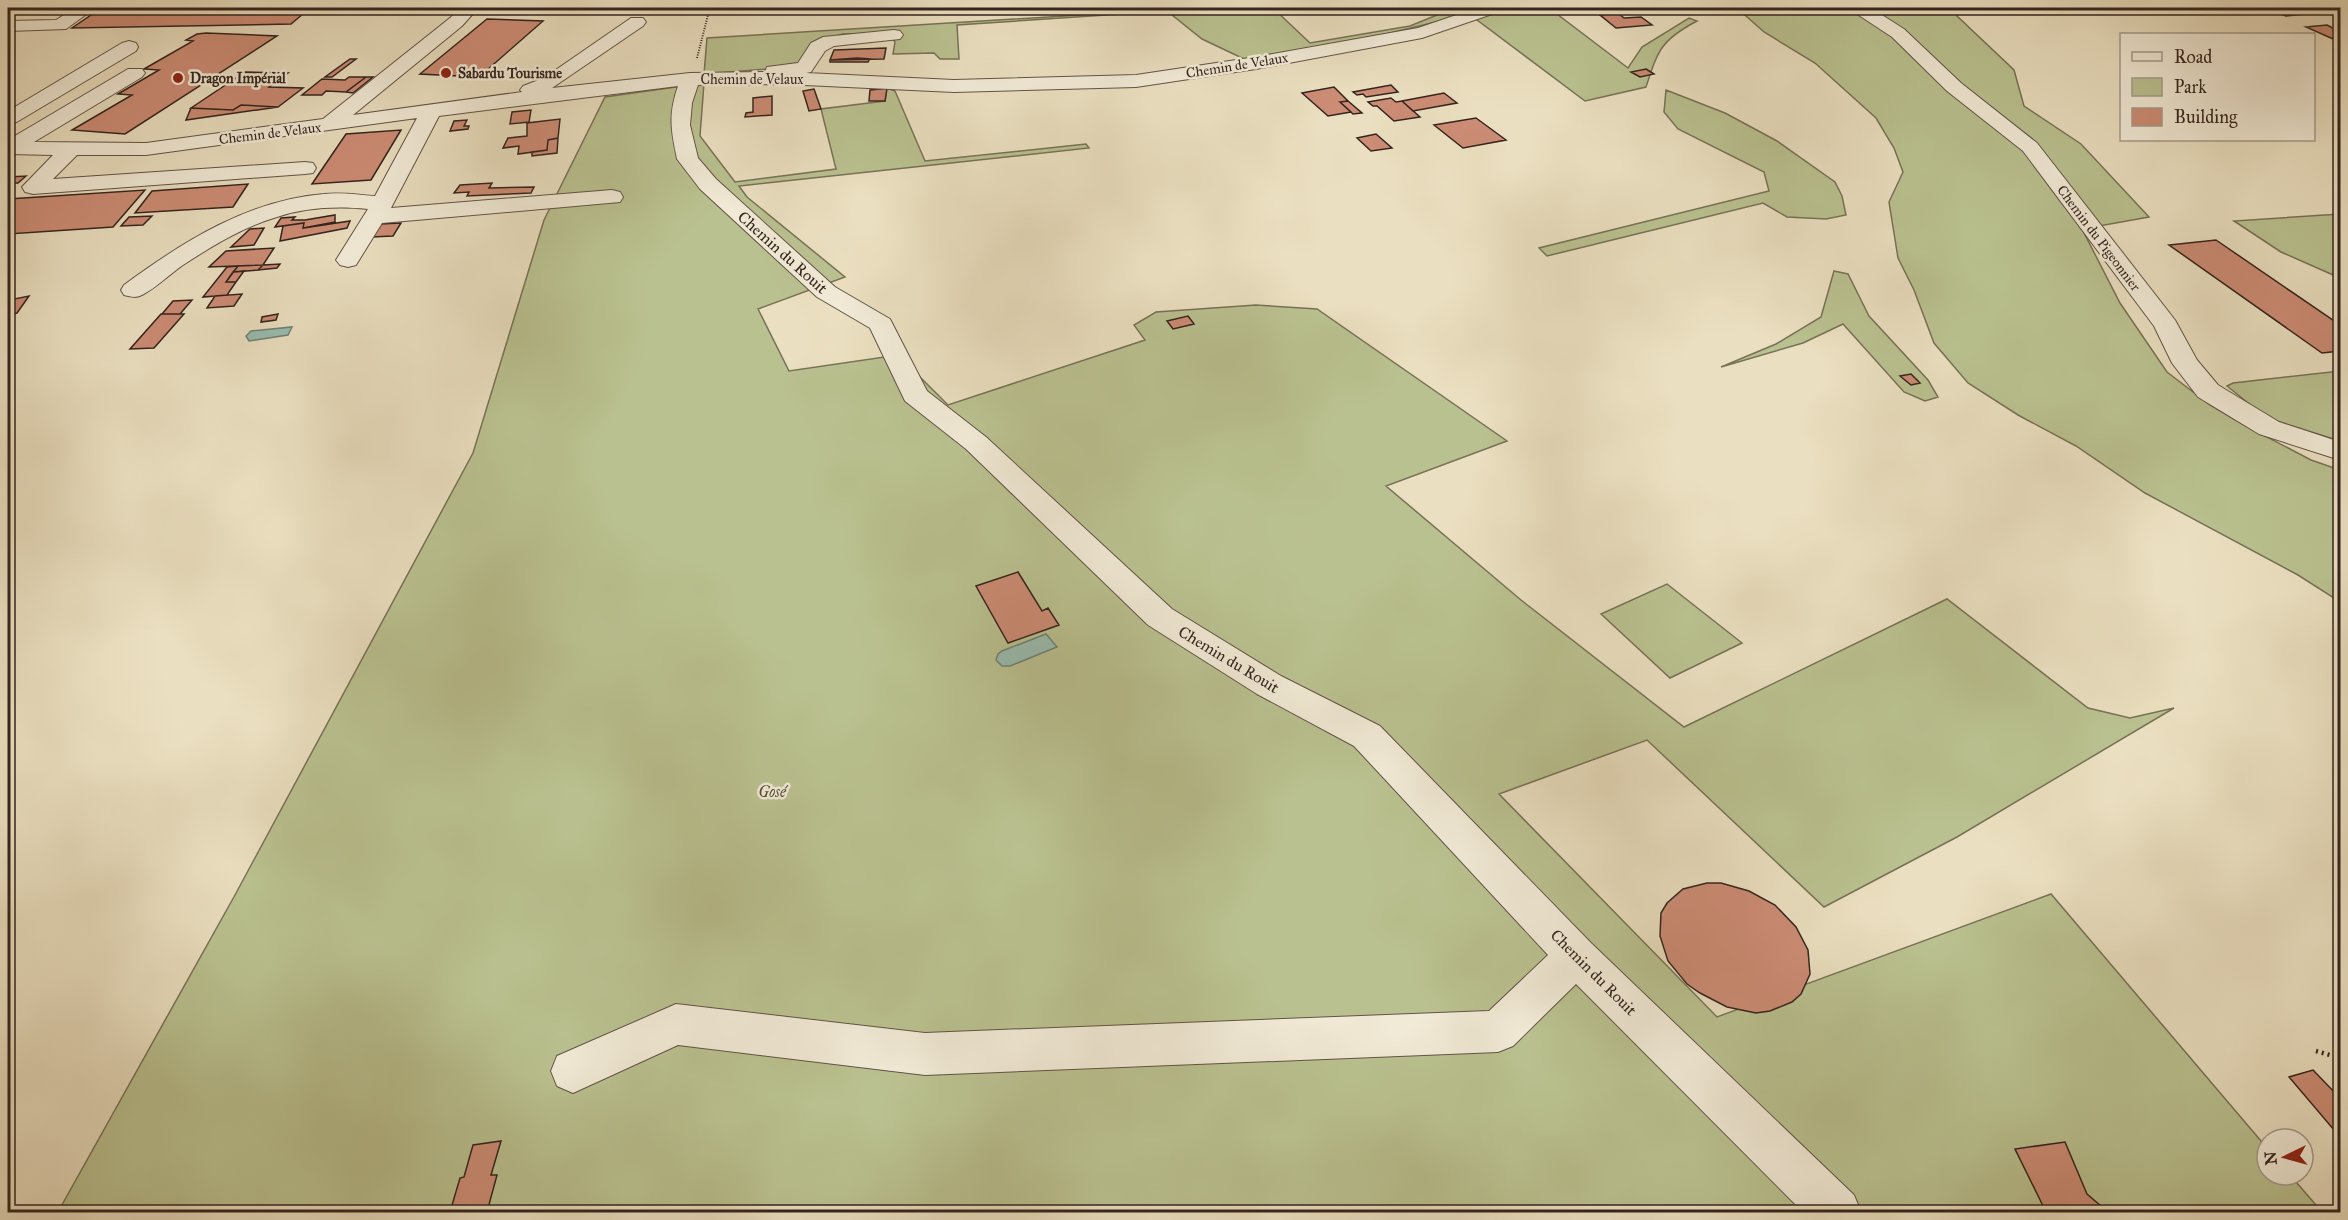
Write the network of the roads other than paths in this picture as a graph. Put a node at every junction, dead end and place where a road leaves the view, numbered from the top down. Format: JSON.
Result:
{"nodes":[{"id":1,"x":86,"y":8,"type":"edge"},
{"id":2,"x":469,"y":8,"type":"edge"},
{"id":3,"x":538,"y":8,"type":"edge"},
{"id":4,"x":583,"y":8,"type":"edge"},
{"id":5,"x":1492,"y":8,"type":"edge"},
{"id":6,"x":1860,"y":8,"type":"edge"},
{"id":7,"x":2331,"y":8,"type":"edge"},
{"id":8,"x":2340,"y":12,"type":"edge"},
{"id":9,"x":637,"y":22,"type":"dead end"},
{"id":10,"x":8,"y":26,"type":"edge"},
{"id":11,"x":894,"y":35,"type":"dead end"},
{"id":12,"x":129,"y":47,"type":"dead end"},
{"id":13,"x":804,"y":68,"type":"junction"},
{"id":14,"x":933,"y":69,"type":"dead end"},
{"id":15,"x":135,"y":72,"type":"dead end"},
{"id":16,"x":744,"y":78,"type":"junction"},
{"id":17,"x":690,"y":79,"type":"junction"},
{"id":18,"x":491,"y":103,"type":"junction"},
{"id":19,"x":430,"y":112,"type":"junction"},
{"id":20,"x":8,"y":119,"type":"edge"},
{"id":21,"x":327,"y":126,"type":"junction"},
{"id":22,"x":8,"y":148,"type":"edge"},
{"id":23,"x":72,"y":148,"type":"junction"},
{"id":24,"x":306,"y":168,"type":"dead end"},
{"id":25,"x":612,"y":197,"type":"dead end"},
{"id":26,"x":379,"y":210,"type":"junction"},
{"id":27,"x":348,"y":260,"type":"dead end"},
{"id":28,"x":133,"y":290,"type":"dead end"},
{"id":29,"x":2340,"y":451,"type":"edge"},
{"id":30,"x":1576,"y":956,"type":"junction"},
{"id":31,"x":573,"y":1071,"type":"dead end"},
{"id":32,"x":1837,"y":1212,"type":"edge"}],
"edges":[{"from":1,"to":10,"type":"street"},
{"from":2,"to":21,"type":"street"},
{"from":3,"to":4,"type":"street"},
{"from":5,"to":16,"type":"street","name":"Chemin de Velaux"},
{"from":6,"to":29,"type":"street","name":"Chemin du Pigeonnier"},
{"from":7,"to":8,"type":"street"},
{"from":9,"to":18,"type":"street"},
{"from":11,"to":13,"type":"street"},
{"from":12,"to":20,"type":"street"},
{"from":13,"to":14,"type":"street"},
{"from":13,"to":16,"type":"street"},
{"from":15,"to":22,"type":"street"},
{"from":16,"to":17,"type":"street","name":"Chemin de Velaux"},
{"from":17,"to":18,"type":"street","name":"Chemin de Velaux"},
{"from":17,"to":30,"type":"street","name":"Chemin du Rouit"},
{"from":18,"to":19,"type":"street","name":"Chemin de Velaux"},
{"from":19,"to":21,"type":"street","name":"Chemin de Velaux"},
{"from":19,"to":26,"type":"street"},
{"from":21,"to":23,"type":"street","name":"Chemin de Velaux"},
{"from":22,"to":23,"type":"street","name":"Chemin de Velaux"},
{"from":23,"to":24,"type":"street"},
{"from":25,"to":26,"type":"street"},
{"from":26,"to":27,"type":"street"},
{"from":26,"to":28,"type":"street"},
{"from":30,"to":31,"type":"street"},
{"from":30,"to":32,"type":"street","name":"Chemin du Rouit"}]}
